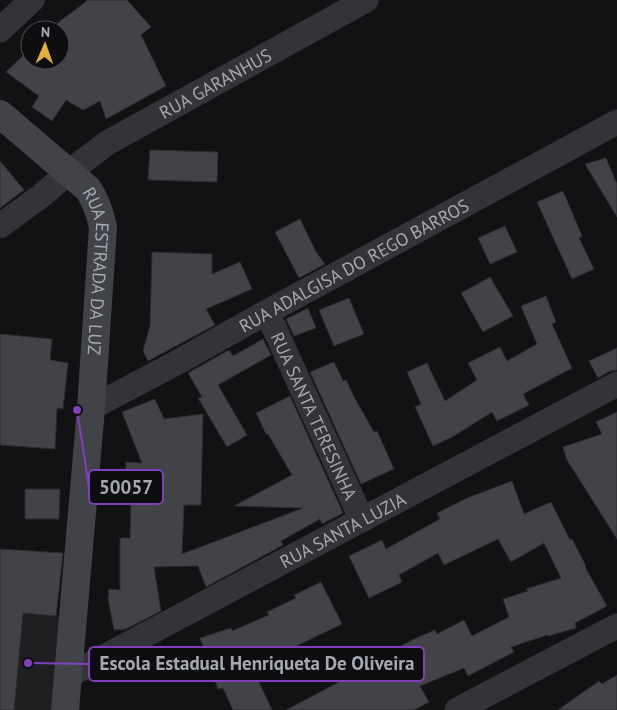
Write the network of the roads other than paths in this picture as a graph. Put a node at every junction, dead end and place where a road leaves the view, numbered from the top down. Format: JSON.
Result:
{"nodes":[{"id":1,"x":32,"y":0,"type":"edge"},
{"id":2,"x":366,"y":0,"type":"edge"},
{"id":3,"x":0,"y":30,"type":"edge"},
{"id":4,"x":0,"y":114,"type":"edge"},
{"id":5,"x":617,"y":122,"type":"edge"},
{"id":6,"x":68,"y":173,"type":"junction"},
{"id":7,"x":0,"y":226,"type":"edge"},
{"id":8,"x":267,"y":312,"type":"junction"},
{"id":9,"x":617,"y":384,"type":"edge"},
{"id":10,"x":91,"y":408,"type":"junction"},
{"id":11,"x":362,"y":520,"type":"junction"},
{"id":12,"x":617,"y":626,"type":"edge"},
{"id":13,"x":68,"y":676,"type":"junction"},
{"id":14,"x":65,"y":710,"type":"edge"},
{"id":15,"x":457,"y":710,"type":"edge"}],
"edges":[{"from":1,"to":3,"type":"street"},
{"from":2,"to":6,"type":"street","name":"RUA GARANHUS"},
{"from":4,"to":6,"type":"main road","name":"RUA ESTRADA DA LUZ"},
{"from":5,"to":8,"type":"street","name":"RUA ADALGISA DO REGO BARROS"},
{"from":6,"to":7,"type":"street","name":"RUA GARANHUS"},
{"from":6,"to":10,"type":"main road","name":"RUA ESTRADA DA LUZ"},
{"from":8,"to":10,"type":"street","name":"RUA ADALGISA DO REGO BARROS"},
{"from":8,"to":11,"type":"street","name":"RUA SANTA TERESINHA"},
{"from":9,"to":11,"type":"street","name":"RUA SANTA LUZIA"},
{"from":10,"to":13,"type":"main road","name":"RUA ESTRADA DA LUZ"},
{"from":11,"to":13,"type":"street","name":"RUA SANTA LUZIA"},
{"from":12,"to":15,"type":"street"},
{"from":13,"to":14,"type":"main road","name":"RUA ESTRADA DA LUZ"}]}
